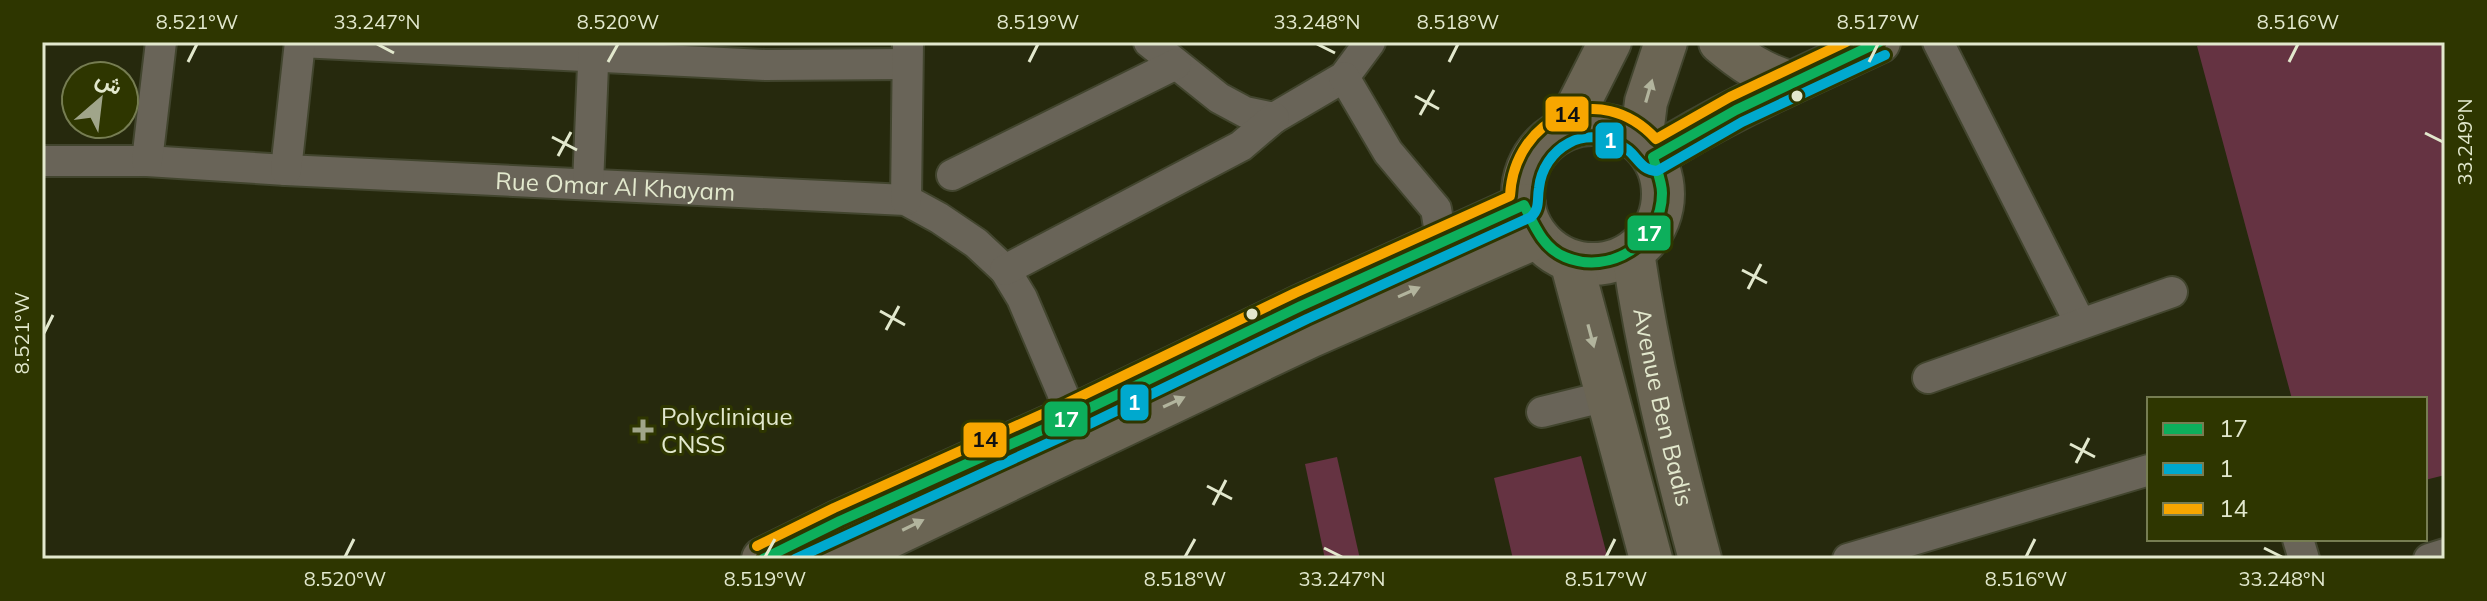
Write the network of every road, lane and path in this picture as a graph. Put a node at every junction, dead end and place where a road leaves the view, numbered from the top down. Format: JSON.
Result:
{"nodes":[{"id":1,"x":161,"y":42,"type":"edge"},
{"id":2,"x":300,"y":42,"type":"edge"},
{"id":3,"x":1149,"y":42,"type":"edge"},
{"id":4,"x":1370,"y":42,"type":"edge"},
{"id":5,"x":1610,"y":42,"type":"edge"},
{"id":6,"x":1666,"y":42,"type":"edge"},
{"id":7,"x":1720,"y":42,"type":"edge"},
{"id":8,"x":1879,"y":42,"type":"edge"},
{"id":9,"x":1938,"y":42,"type":"edge"},
{"id":10,"x":593,"y":50,"type":"edge"},
{"id":11,"x":765,"y":53,"type":"edge"},
{"id":12,"x":907,"y":53,"type":"edge"},
{"id":13,"x":1176,"y":64,"type":"junction"},
{"id":14,"x":1344,"y":77,"type":"junction"},
{"id":15,"x":1789,"y":82,"type":"junction"},
{"id":16,"x":1274,"y":118,"type":"junction"},
{"id":17,"x":1566,"y":129,"type":"junction"},
{"id":18,"x":1647,"y":150,"type":"junction"},
{"id":19,"x":42,"y":161,"type":"edge"},
{"id":20,"x":147,"y":161,"type":"junction"},
{"id":21,"x":286,"y":170,"type":"junction"},
{"id":22,"x":952,"y":175,"type":"dead end"},
{"id":23,"x":588,"y":184,"type":"junction"},
{"id":24,"x":906,"y":200,"type":"junction"},
{"id":25,"x":1530,"y":221,"type":"junction"},
{"id":26,"x":1442,"y":244,"type":"junction"},
{"id":27,"x":1633,"y":252,"type":"junction"},
{"id":28,"x":1571,"y":261,"type":"junction"},
{"id":29,"x":1005,"y":270,"type":"junction"},
{"id":30,"x":2172,"y":292,"type":"dead end"},
{"id":31,"x":2080,"y":323,"type":"junction"},
{"id":32,"x":1928,"y":378,"type":"dead end"},
{"id":33,"x":1607,"y":396,"type":"junction"},
{"id":34,"x":1542,"y":412,"type":"dead end"},
{"id":35,"x":1078,"y":430,"type":"junction"},
{"id":36,"x":1672,"y":450,"type":"junction"},
{"id":37,"x":1623,"y":458,"type":"junction"},
{"id":38,"x":2147,"y":471,"type":"edge"},
{"id":39,"x":839,"y":546,"type":"edge"},
{"id":40,"x":2445,"y":554,"type":"edge"},
{"id":41,"x":763,"y":559,"type":"edge"},
{"id":42,"x":1651,"y":559,"type":"edge"},
{"id":43,"x":1700,"y":559,"type":"edge"},
{"id":44,"x":1848,"y":559,"type":"edge"},
{"id":45,"x":2429,"y":559,"type":"edge"}],
"edges":[{"from":1,"to":20,"type":"street"},
{"from":2,"to":10,"type":"street"},
{"from":2,"to":21,"type":"street"},
{"from":3,"to":13,"type":"street"},
{"from":4,"to":14,"type":"street"},
{"from":5,"to":17,"type":"main road"},
{"from":18,"to":6,"type":"main road","one_way":true},
{"from":7,"to":15,"type":"main road"},
{"from":8,"to":15,"type":"main road"},
{"from":9,"to":31,"type":"street"},
{"from":10,"to":11,"type":"street"},
{"from":10,"to":23,"type":"street"},
{"from":11,"to":12,"type":"street"},
{"from":12,"to":24,"type":"street"},
{"from":13,"to":16,"type":"street"},
{"from":13,"to":22,"type":"street"},
{"from":14,"to":16,"type":"street"},
{"from":14,"to":26,"type":"street"},
{"from":15,"to":18,"type":"main road"},
{"from":16,"to":29,"type":"street"},
{"from":17,"to":18,"type":"main road"},
{"from":17,"to":25,"type":"main road"},
{"from":18,"to":27,"type":"main road"},
{"from":19,"to":20,"type":"street","name":"Rue Omar Al Khayam"},
{"from":20,"to":21,"type":"street","name":"Rue Omar Al Khayam"},
{"from":21,"to":23,"type":"street","name":"Rue Omar Al Khayam"},
{"from":23,"to":24,"type":"street","name":"Rue Omar Al Khayam"},
{"from":24,"to":29,"type":"street","name":"Rue Omar Al Khayam"},
{"from":25,"to":26,"type":"main road"},
{"from":25,"to":28,"type":"main road"},
{"from":35,"to":25,"type":"main road","one_way":true},
{"from":26,"to":35,"type":"main road"},
{"from":27,"to":28,"type":"main road"},
{"from":27,"to":36,"type":"main road","name":"Avenue Ben Badis"},
{"from":28,"to":33,"type":"main road","name":"Avenue Ben Badis","one_way":true},
{"from":29,"to":35,"type":"street","name":"Rue Omar Al Khayam"},
{"from":30,"to":31,"type":"street"},
{"from":31,"to":32,"type":"street"},
{"from":33,"to":34,"type":"street"},
{"from":33,"to":37,"type":"main road","name":"Avenue Ben Badis"},
{"from":35,"to":39,"type":"main road"},
{"from":36,"to":37,"type":"main road"},
{"from":36,"to":43,"type":"main road","name":"Avenue Ben Badis"},
{"from":37,"to":42,"type":"main road","name":"Avenue Ben Badis"},
{"from":38,"to":44,"type":"street"},
{"from":39,"to":41,"type":"main road"},
{"from":40,"to":45,"type":"street"}]}
